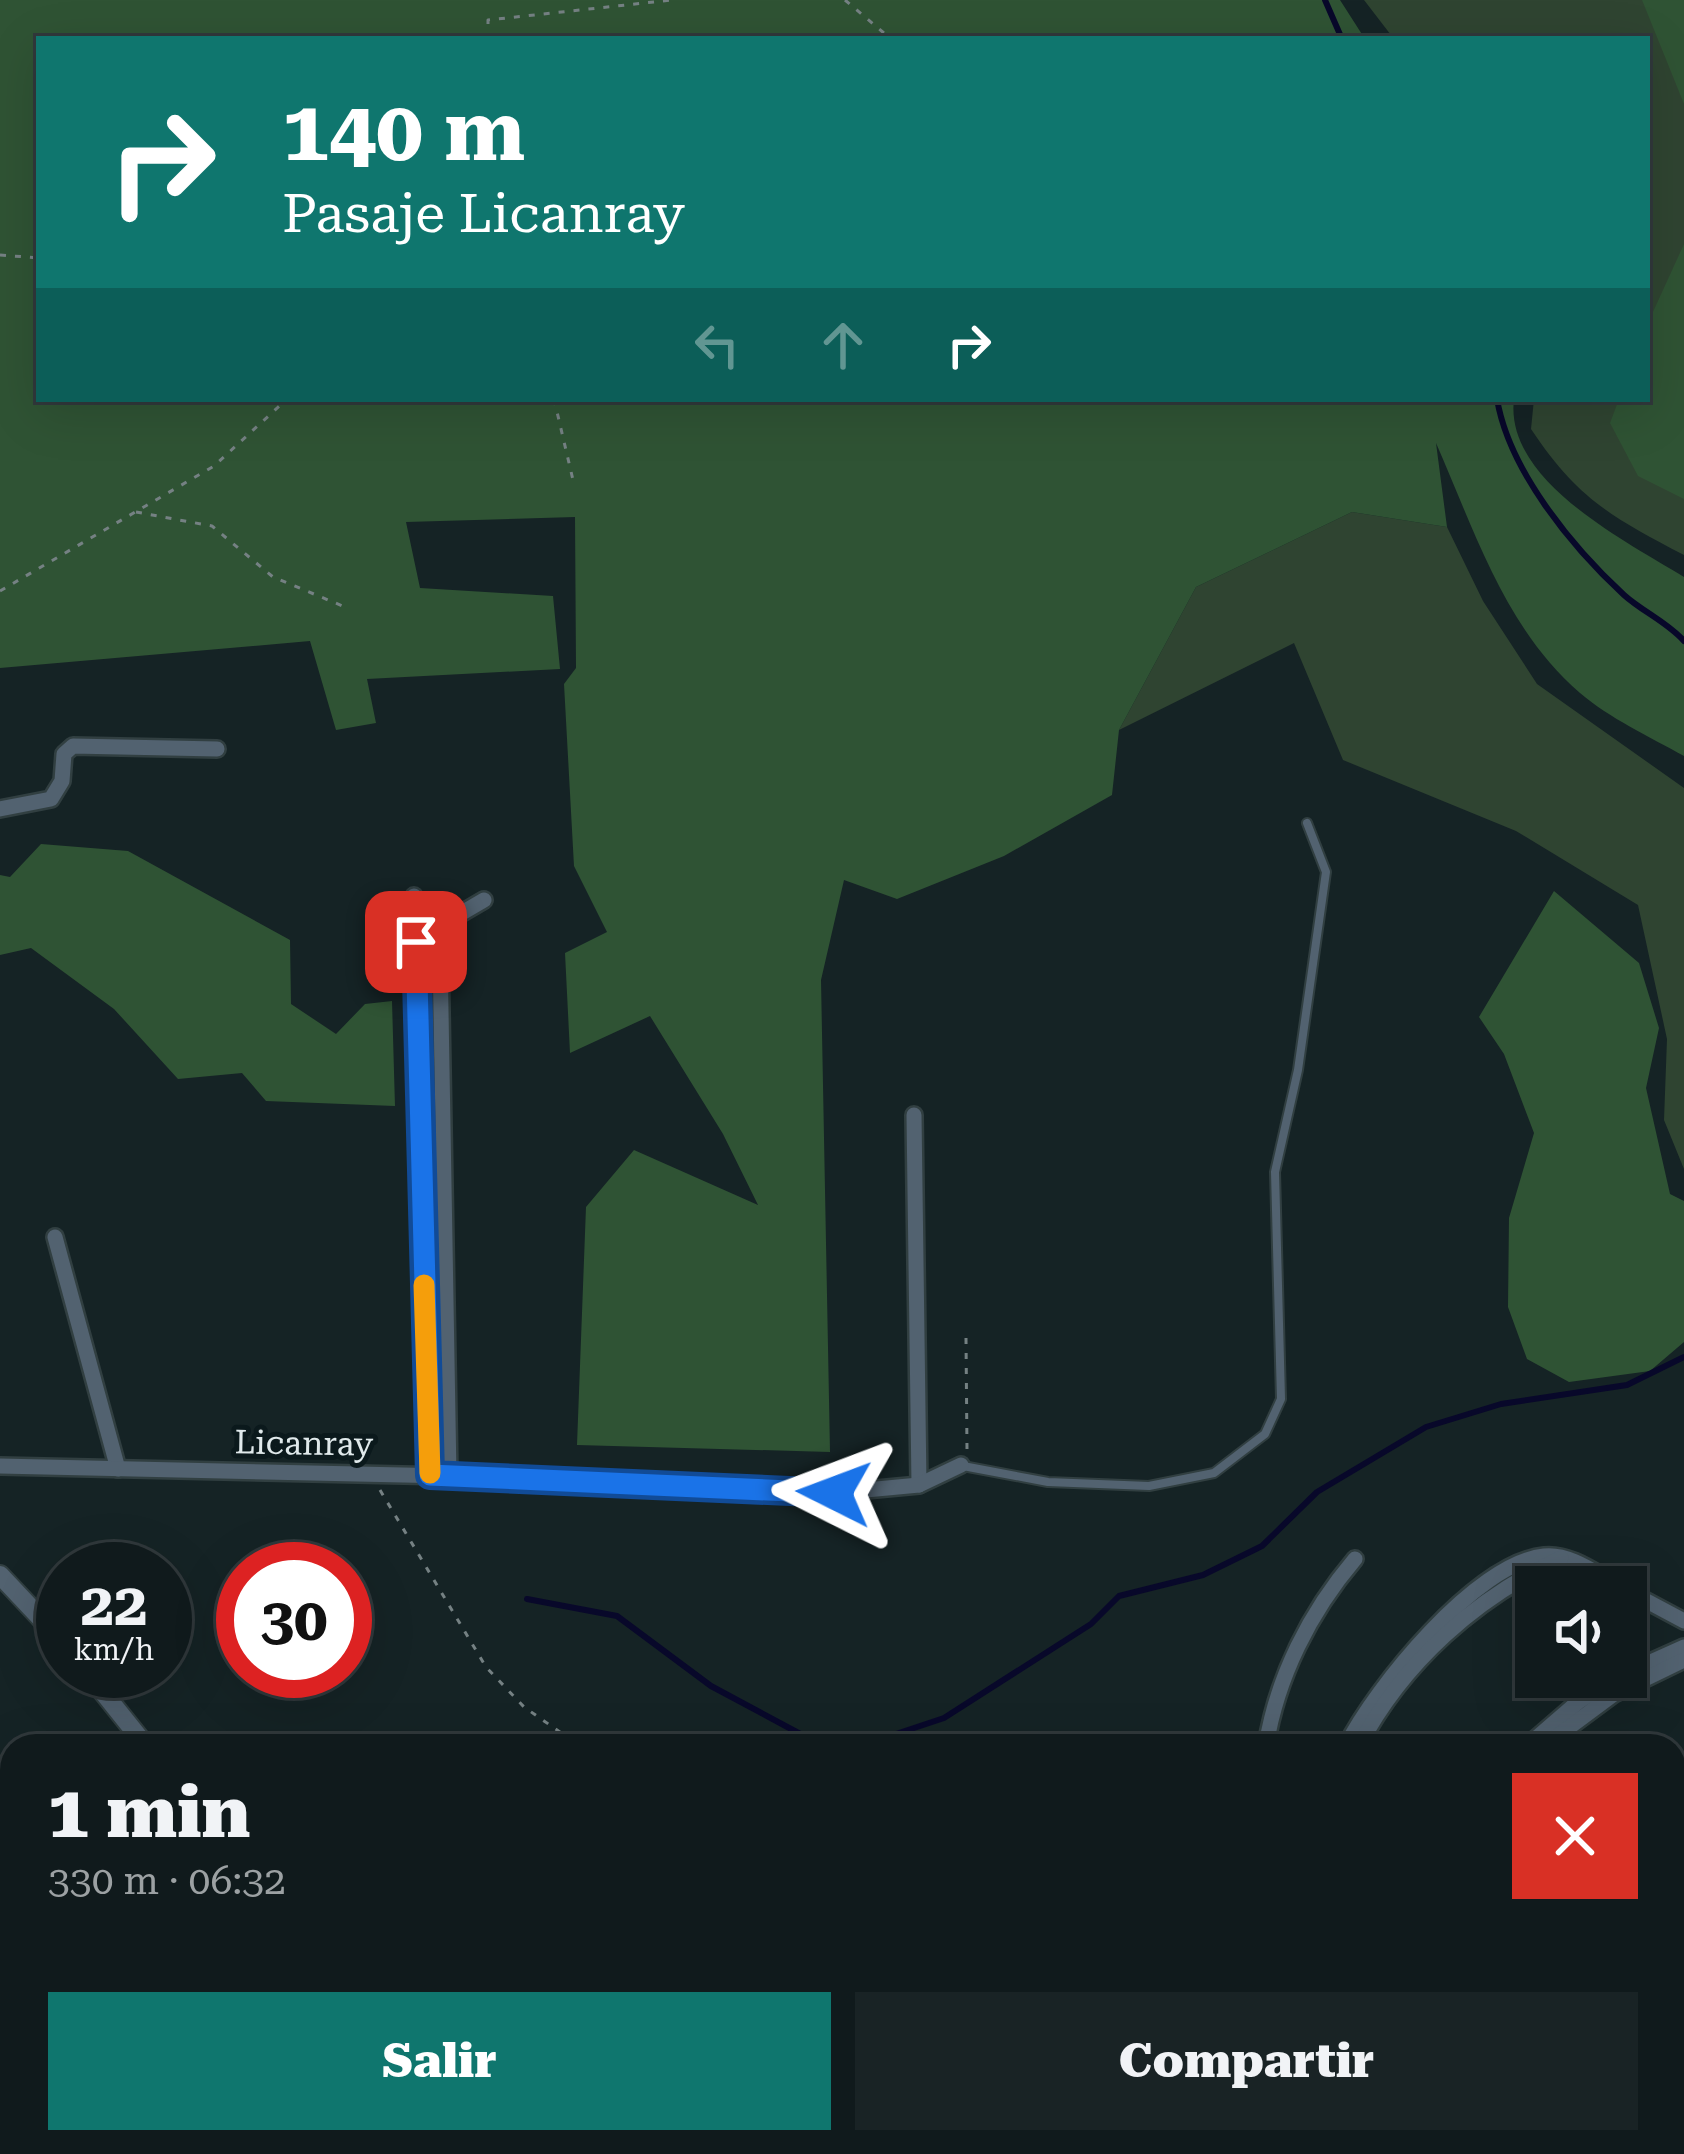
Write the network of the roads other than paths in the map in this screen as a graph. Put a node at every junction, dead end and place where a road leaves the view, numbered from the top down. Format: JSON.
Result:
{"nodes":[{"id":1,"x":217,"y":749,"type":"dead end"},
{"id":2,"x":0,"y":809,"type":"edge"},
{"id":3,"x":1307,"y":823,"type":"dead end"},
{"id":4,"x":414,"y":896,"type":"dead end"},
{"id":5,"x":484,"y":900,"type":"dead end"},
{"id":6,"x":914,"y":1115,"type":"dead end"},
{"id":7,"x":55,"y":1237,"type":"dead end"},
{"id":8,"x":961,"y":1465,"type":"joint"},
{"id":9,"x":0,"y":1466,"type":"edge"},
{"id":10,"x":118,"y":1469,"type":"junction"},
{"id":11,"x":430,"y":1475,"type":"junction"},
{"id":12,"x":449,"y":1476,"type":"junction"},
{"id":13,"x":920,"y":1485,"type":"junction"},
{"id":14,"x":1564,"y":1557,"type":"junction"},
{"id":15,"x":1355,"y":1559,"type":"dead end"},
{"id":16,"x":1581,"y":1566,"type":"edge"},
{"id":17,"x":0,"y":1575,"type":"edge"},
{"id":18,"x":1647,"y":1601,"type":"edge"},
{"id":19,"x":36,"y":1613,"type":"edge"},
{"id":20,"x":1684,"y":1621,"type":"edge"},
{"id":21,"x":1684,"y":1647,"type":"edge"},
{"id":22,"x":1684,"y":1660,"type":"edge"},
{"id":23,"x":1647,"y":1664,"type":"edge"},
{"id":24,"x":108,"y":1698,"type":"edge"},
{"id":25,"x":1599,"y":1698,"type":"edge"},
{"id":26,"x":136,"y":1734,"type":"edge"},
{"id":27,"x":1269,"y":1734,"type":"edge"},
{"id":28,"x":1353,"y":1734,"type":"edge"},
{"id":29,"x":1367,"y":1734,"type":"edge"},
{"id":30,"x":1562,"y":1734,"type":"edge"}],
"edges":[{"from":1,"to":2,"type":"street"},
{"from":3,"to":8,"type":"lane"},
{"from":4,"to":11,"type":"street"},
{"from":5,"to":12,"type":"street"},
{"from":6,"to":13,"type":"street"},
{"from":7,"to":10,"type":"street"},
{"from":8,"to":13,"type":"street","name":"Licanray"},
{"from":9,"to":10,"type":"street","name":"Licanray"},
{"from":10,"to":11,"type":"street","name":"Licanray"},
{"from":11,"to":12,"type":"street","name":"Licanray"},
{"from":12,"to":13,"type":"street","name":"Licanray"},
{"from":14,"to":16,"type":"street"},
{"from":14,"to":28,"type":"street"},
{"from":14,"to":29,"type":"street"},
{"from":15,"to":27,"type":"street"},
{"from":17,"to":19,"type":"street"},
{"from":18,"to":20,"type":"street"},
{"from":21,"to":23,"type":"street"},
{"from":22,"to":30,"type":"street"},
{"from":24,"to":26,"type":"street"},
{"from":25,"to":30,"type":"street"}]}
